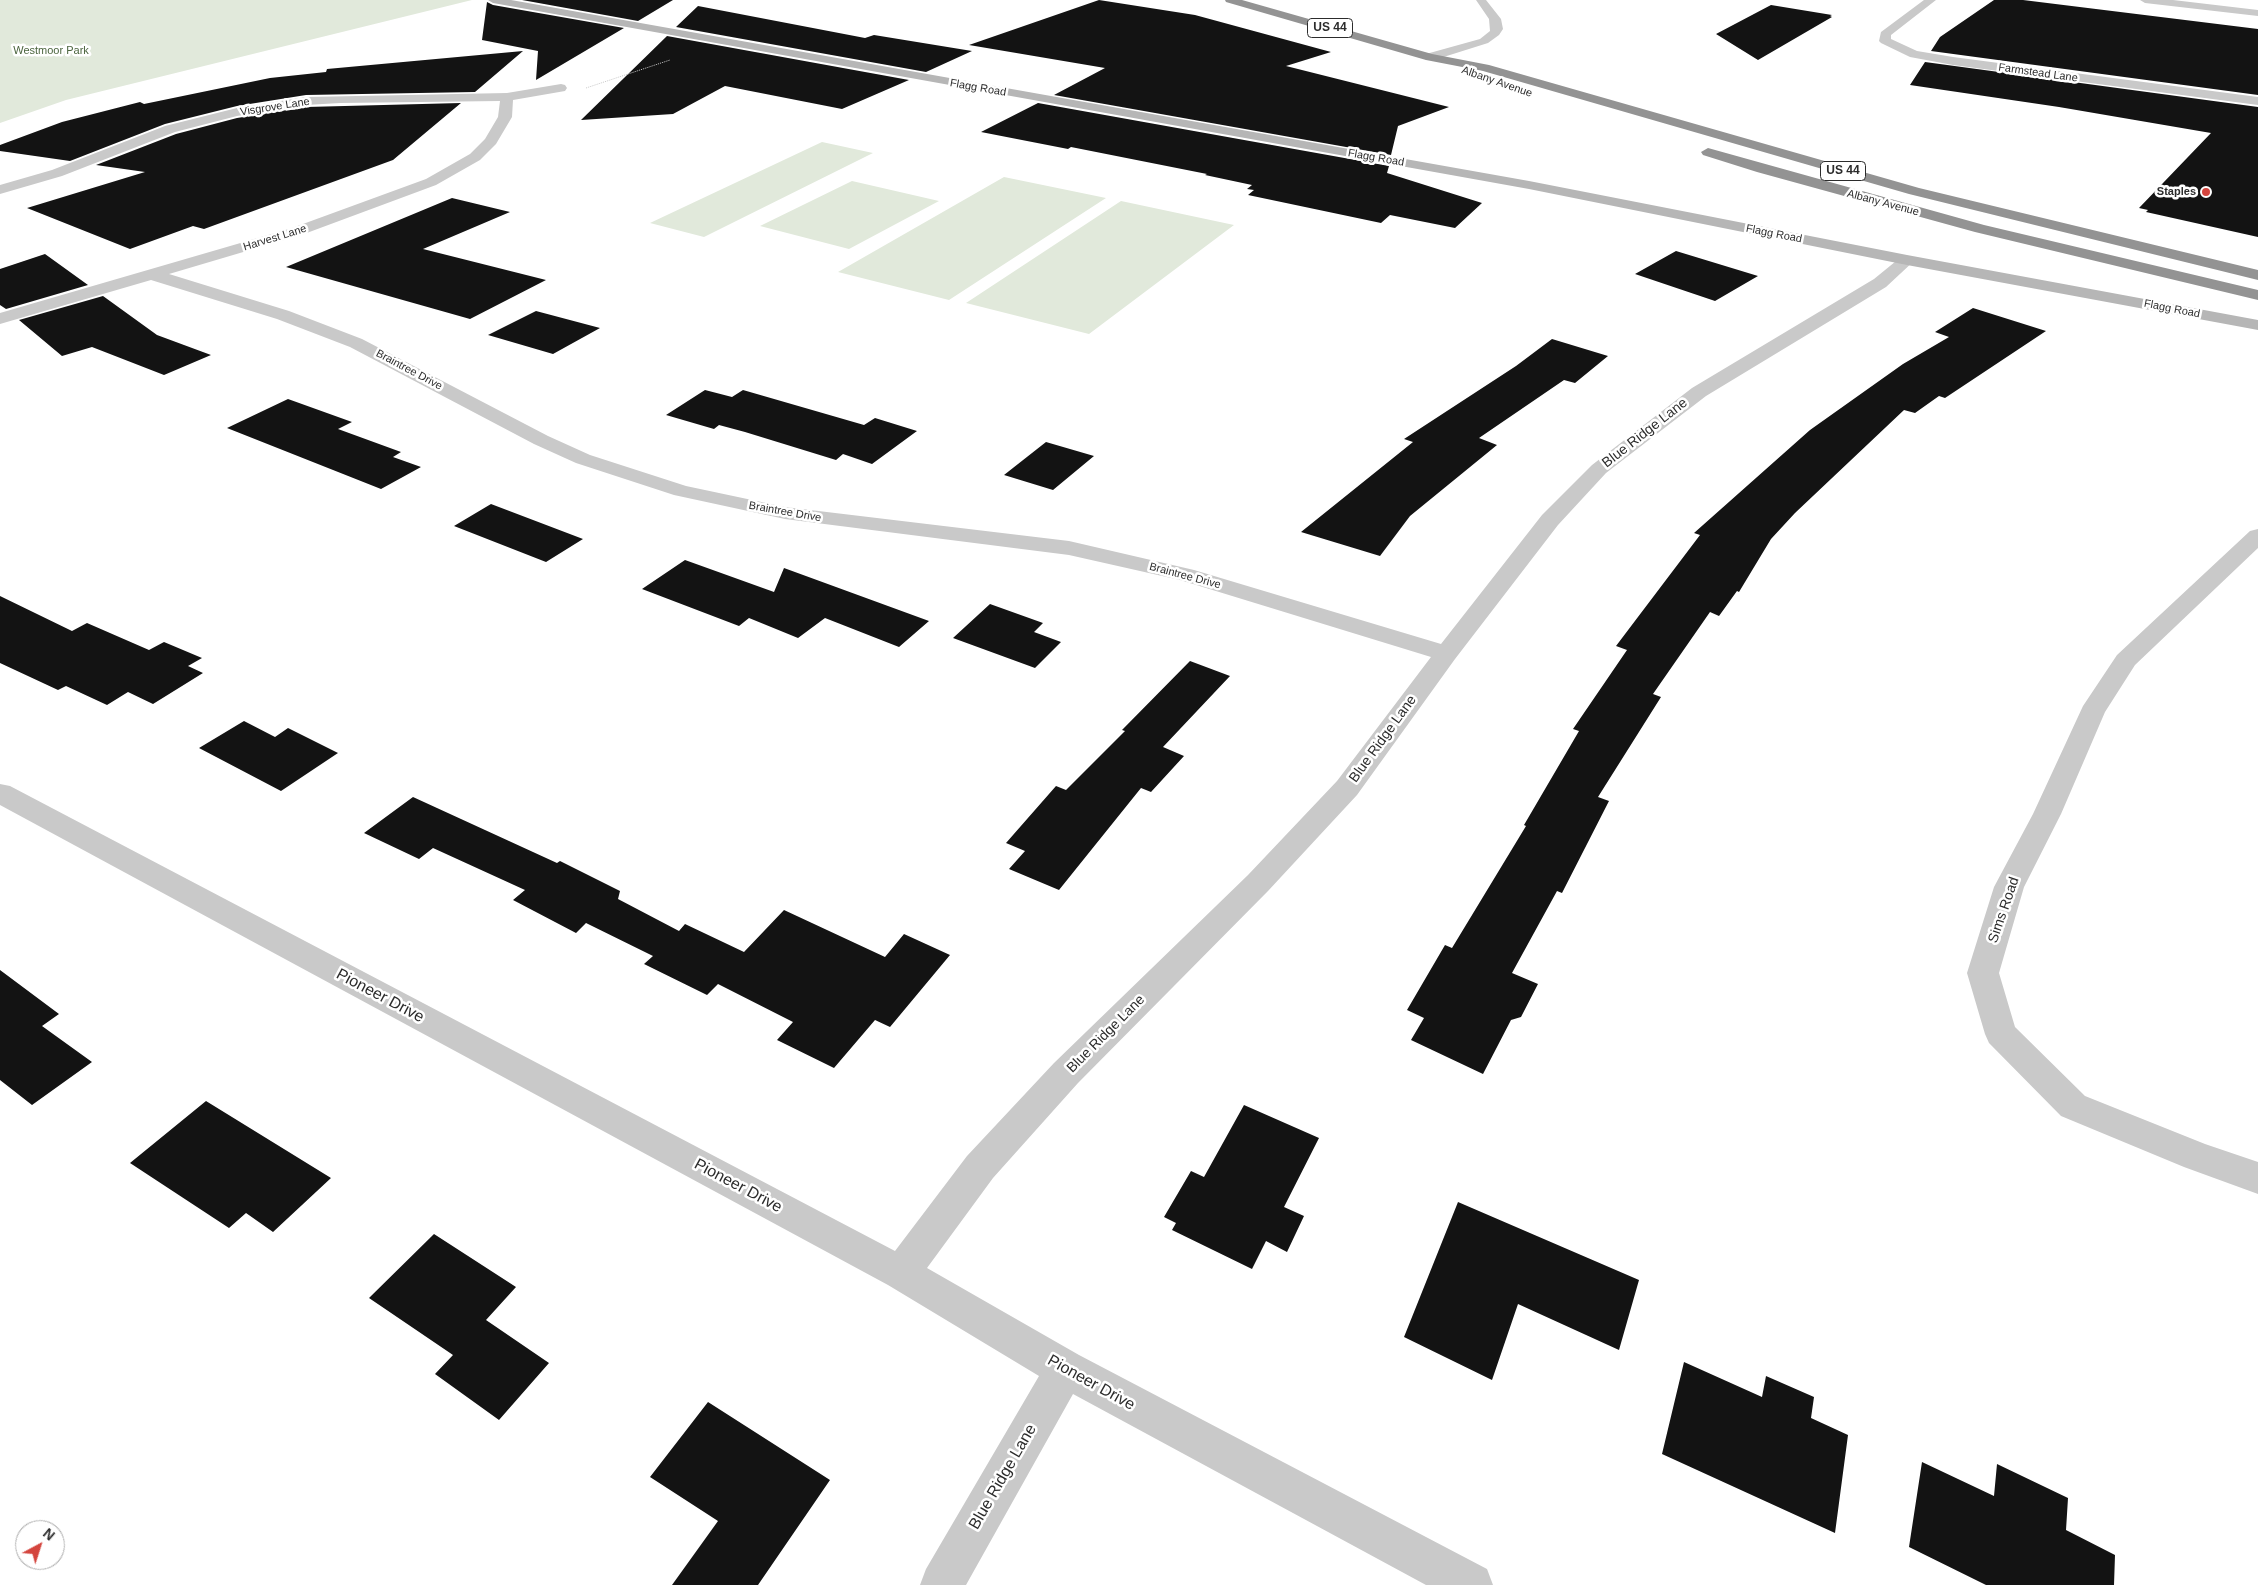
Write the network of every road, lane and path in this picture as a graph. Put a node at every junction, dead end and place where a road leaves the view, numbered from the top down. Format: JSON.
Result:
{"nodes":[{"id":1,"x":493,"y":0,"type":"edge"},
{"id":2,"x":1230,"y":0,"type":"edge"},
{"id":3,"x":1481,"y":0,"type":"edge"},
{"id":4,"x":1931,"y":0,"type":"edge"},
{"id":5,"x":2145,"y":0,"type":"edge"},
{"id":6,"x":2258,"y":13,"type":"edge"},
{"id":7,"x":1430,"y":57,"type":"junction"},
{"id":8,"x":672,"y":60,"type":"dead end"},
{"id":9,"x":561,"y":88,"type":"joint"},
{"id":10,"x":507,"y":97,"type":"junction"},
{"id":11,"x":2258,"y":101,"type":"edge"},
{"id":12,"x":1560,"y":104,"type":"dead end"},
{"id":13,"x":1698,"y":148,"type":"dead end"},
{"id":14,"x":0,"y":190,"type":"edge"},
{"id":15,"x":1907,"y":260,"type":"junction"},
{"id":16,"x":154,"y":275,"type":"junction"},
{"id":17,"x":2258,"y":275,"type":"edge"},
{"id":18,"x":2258,"y":295,"type":"edge"},
{"id":19,"x":0,"y":319,"type":"edge"},
{"id":20,"x":2258,"y":325,"type":"edge"},
{"id":21,"x":2258,"y":536,"type":"edge"},
{"id":22,"x":1446,"y":654,"type":"junction"},
{"id":23,"x":0,"y":794,"type":"edge"},
{"id":24,"x":2258,"y":1178,"type":"edge"},
{"id":25,"x":901,"y":1273,"type":"junction"},
{"id":26,"x":1065,"y":1369,"type":"junction"},
{"id":27,"x":942,"y":1585,"type":"edge"},
{"id":28,"x":1471,"y":1585,"type":"edge"}],
"edges":[{"from":1,"to":15,"type":"street","name":"Flagg Road"},
{"from":2,"to":7,"type":"highway","name":"Albany Avenue","number":"US 44"},
{"from":3,"to":7,"type":"street"},
{"from":4,"to":11,"type":"street","name":"Farmstead Lane"},
{"from":5,"to":6,"type":"street"},
{"from":7,"to":12,"type":"highway","name":"Albany Avenue","number":"US 44"},
{"from":7,"to":17,"type":"highway","name":"Albany Avenue","number":"US 44"},
{"from":8,"to":9,"type":"path"},
{"from":9,"to":10,"type":"street","name":"Visgrove Lane"},
{"from":10,"to":14,"type":"street","name":"Visgrove Lane"},
{"from":10,"to":16,"type":"street","name":"Harvest Lane"},
{"from":13,"to":18,"type":"highway","name":"Albany Avenue","number":"US 44"},
{"from":15,"to":20,"type":"street","name":"Flagg Road"},
{"from":15,"to":22,"type":"street","name":"Blue Ridge Lane"},
{"from":16,"to":19,"type":"street","name":"Harvest Lane"},
{"from":16,"to":22,"type":"street","name":"Braintree Drive"},
{"from":21,"to":24,"type":"street","name":"Sims Road"},
{"from":22,"to":25,"type":"street","name":"Blue Ridge Lane"},
{"from":23,"to":25,"type":"street","name":"Pioneer Drive"},
{"from":25,"to":26,"type":"street","name":"Pioneer Drive"},
{"from":26,"to":27,"type":"street","name":"Blue Ridge Lane"},
{"from":26,"to":28,"type":"street","name":"Pioneer Drive"}]}
